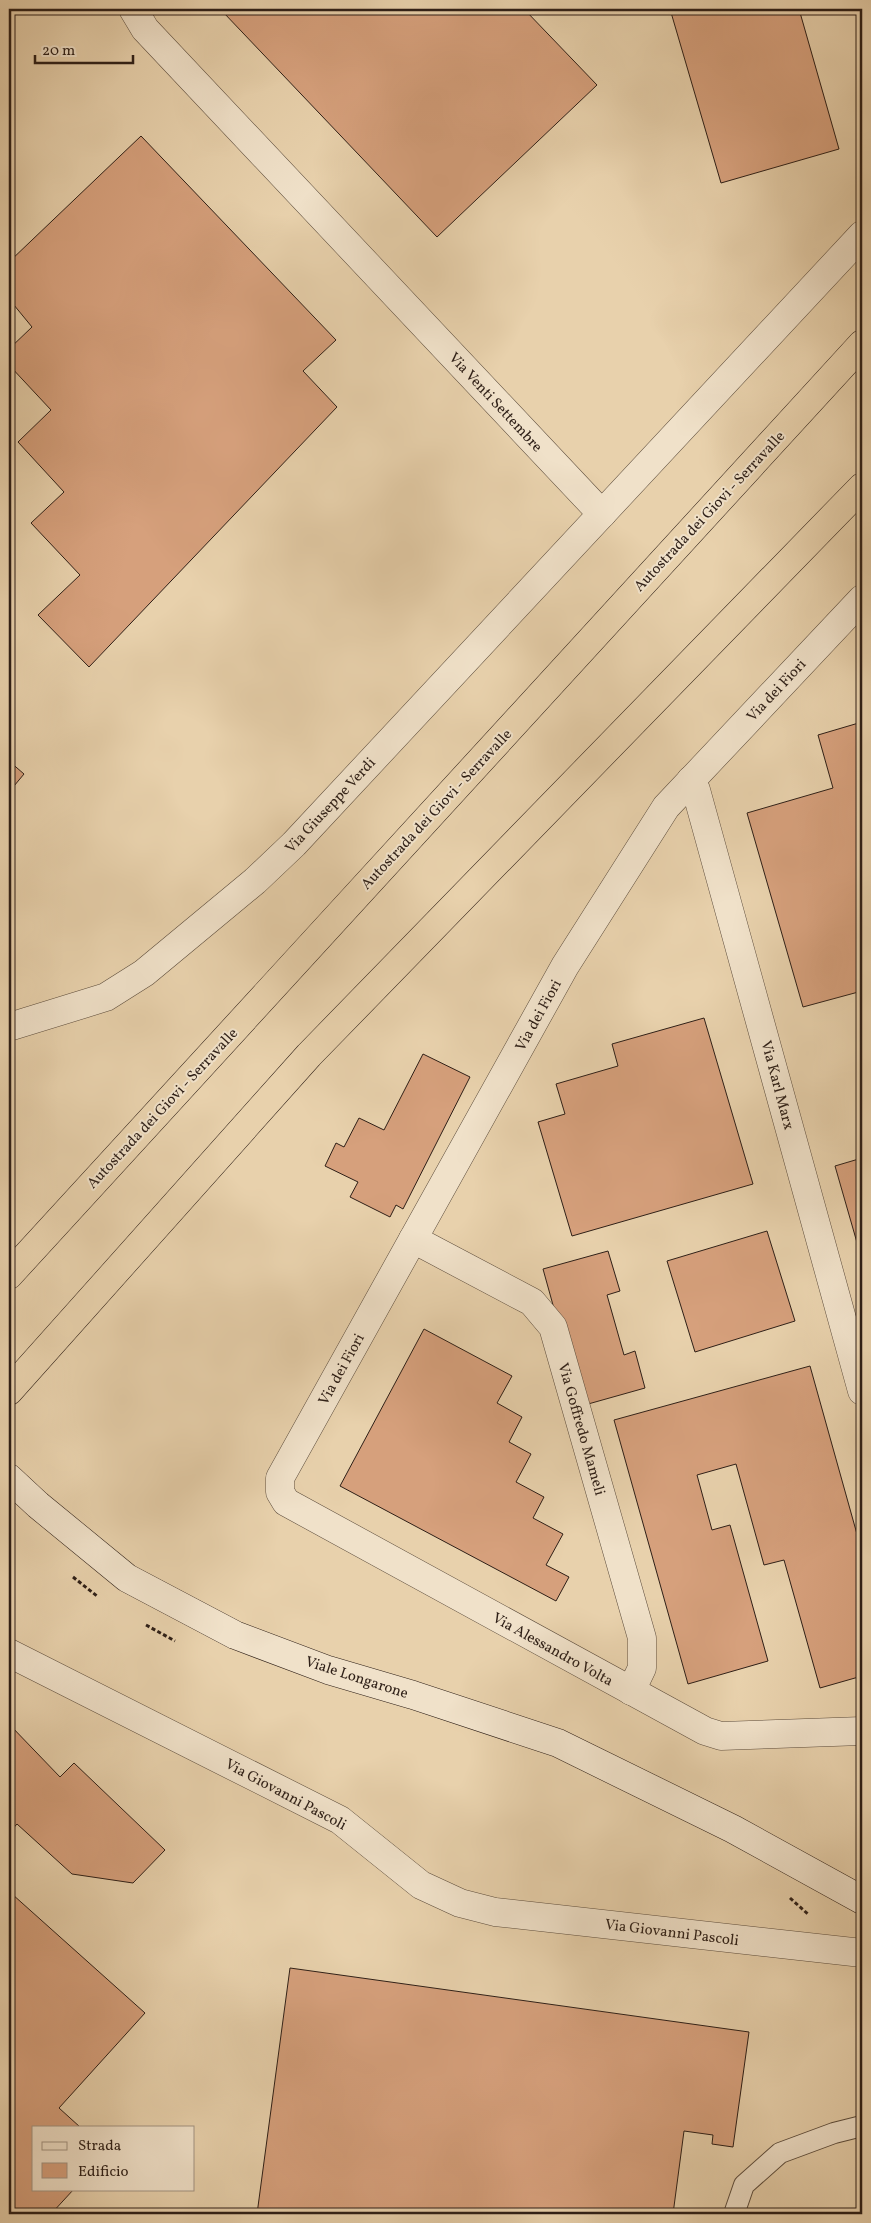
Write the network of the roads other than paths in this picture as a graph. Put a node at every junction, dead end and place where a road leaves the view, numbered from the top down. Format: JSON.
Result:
{"nodes":[{"id":1,"x":133,"y":9,"type":"edge"},
{"id":2,"x":862,"y":235,"type":"edge"},
{"id":3,"x":862,"y":344,"type":"edge"},
{"id":4,"x":862,"y":487,"type":"edge"},
{"id":5,"x":602,"y":514,"type":"junction"},
{"id":6,"x":862,"y":599,"type":"edge"},
{"id":7,"x":692,"y":780,"type":"junction"},
{"id":8,"x":9,"y":1027,"type":"edge"},
{"id":9,"x":413,"y":1239,"type":"junction"},
{"id":10,"x":9,"y":1275,"type":"edge"},
{"id":11,"x":9,"y":1391,"type":"edge"},
{"id":12,"x":862,"y":1391,"type":"edge"},
{"id":13,"x":9,"y":1478,"type":"edge"},
{"id":14,"x":280,"y":1478,"type":"joint"},
{"id":15,"x":9,"y":1653,"type":"edge"},
{"id":16,"x":631,"y":1691,"type":"junction"},
{"id":17,"x":862,"y":1731,"type":"edge"},
{"id":18,"x":733,"y":1828,"type":"junction"},
{"id":19,"x":862,"y":1883,"type":"edge"},
{"id":20,"x":862,"y":1900,"type":"edge"},
{"id":21,"x":862,"y":1953,"type":"edge"},
{"id":22,"x":862,"y":2126,"type":"edge"},
{"id":23,"x":734,"y":2214,"type":"edge"}],
"edges":[{"from":1,"to":5,"type":"street","name":"Via Venti Settembre"},
{"from":2,"to":5,"type":"street"},
{"from":3,"to":10,"type":"highway","name":"Autostrada dei Giovi - Serravalle"},
{"from":4,"to":11,"type":"highway"},
{"from":5,"to":8,"type":"street","name":"Via Giuseppe Verdi"},
{"from":6,"to":7,"type":"street","name":"Via dei Fiori"},
{"from":7,"to":9,"type":"street","name":"Via dei Fiori"},
{"from":7,"to":12,"type":"street","name":"Via Karl Marx"},
{"from":9,"to":14,"type":"street","name":"Via dei Fiori"},
{"from":9,"to":16,"type":"street","name":"Via Goffredo Mameli"},
{"from":13,"to":18,"type":"street","name":"Viale Longarone"},
{"from":14,"to":16,"type":"street","name":"Via Alessandro Volta"},
{"from":15,"to":21,"type":"street","name":"Via Giovanni Pascoli"},
{"from":16,"to":17,"type":"street","name":"Via Alessandro Volta"},
{"from":18,"to":19,"type":"street","name":"Viale Longarone"},
{"from":18,"to":20,"type":"street","name":"Viale Longarone"},
{"from":22,"to":23,"type":"lane"}]}
